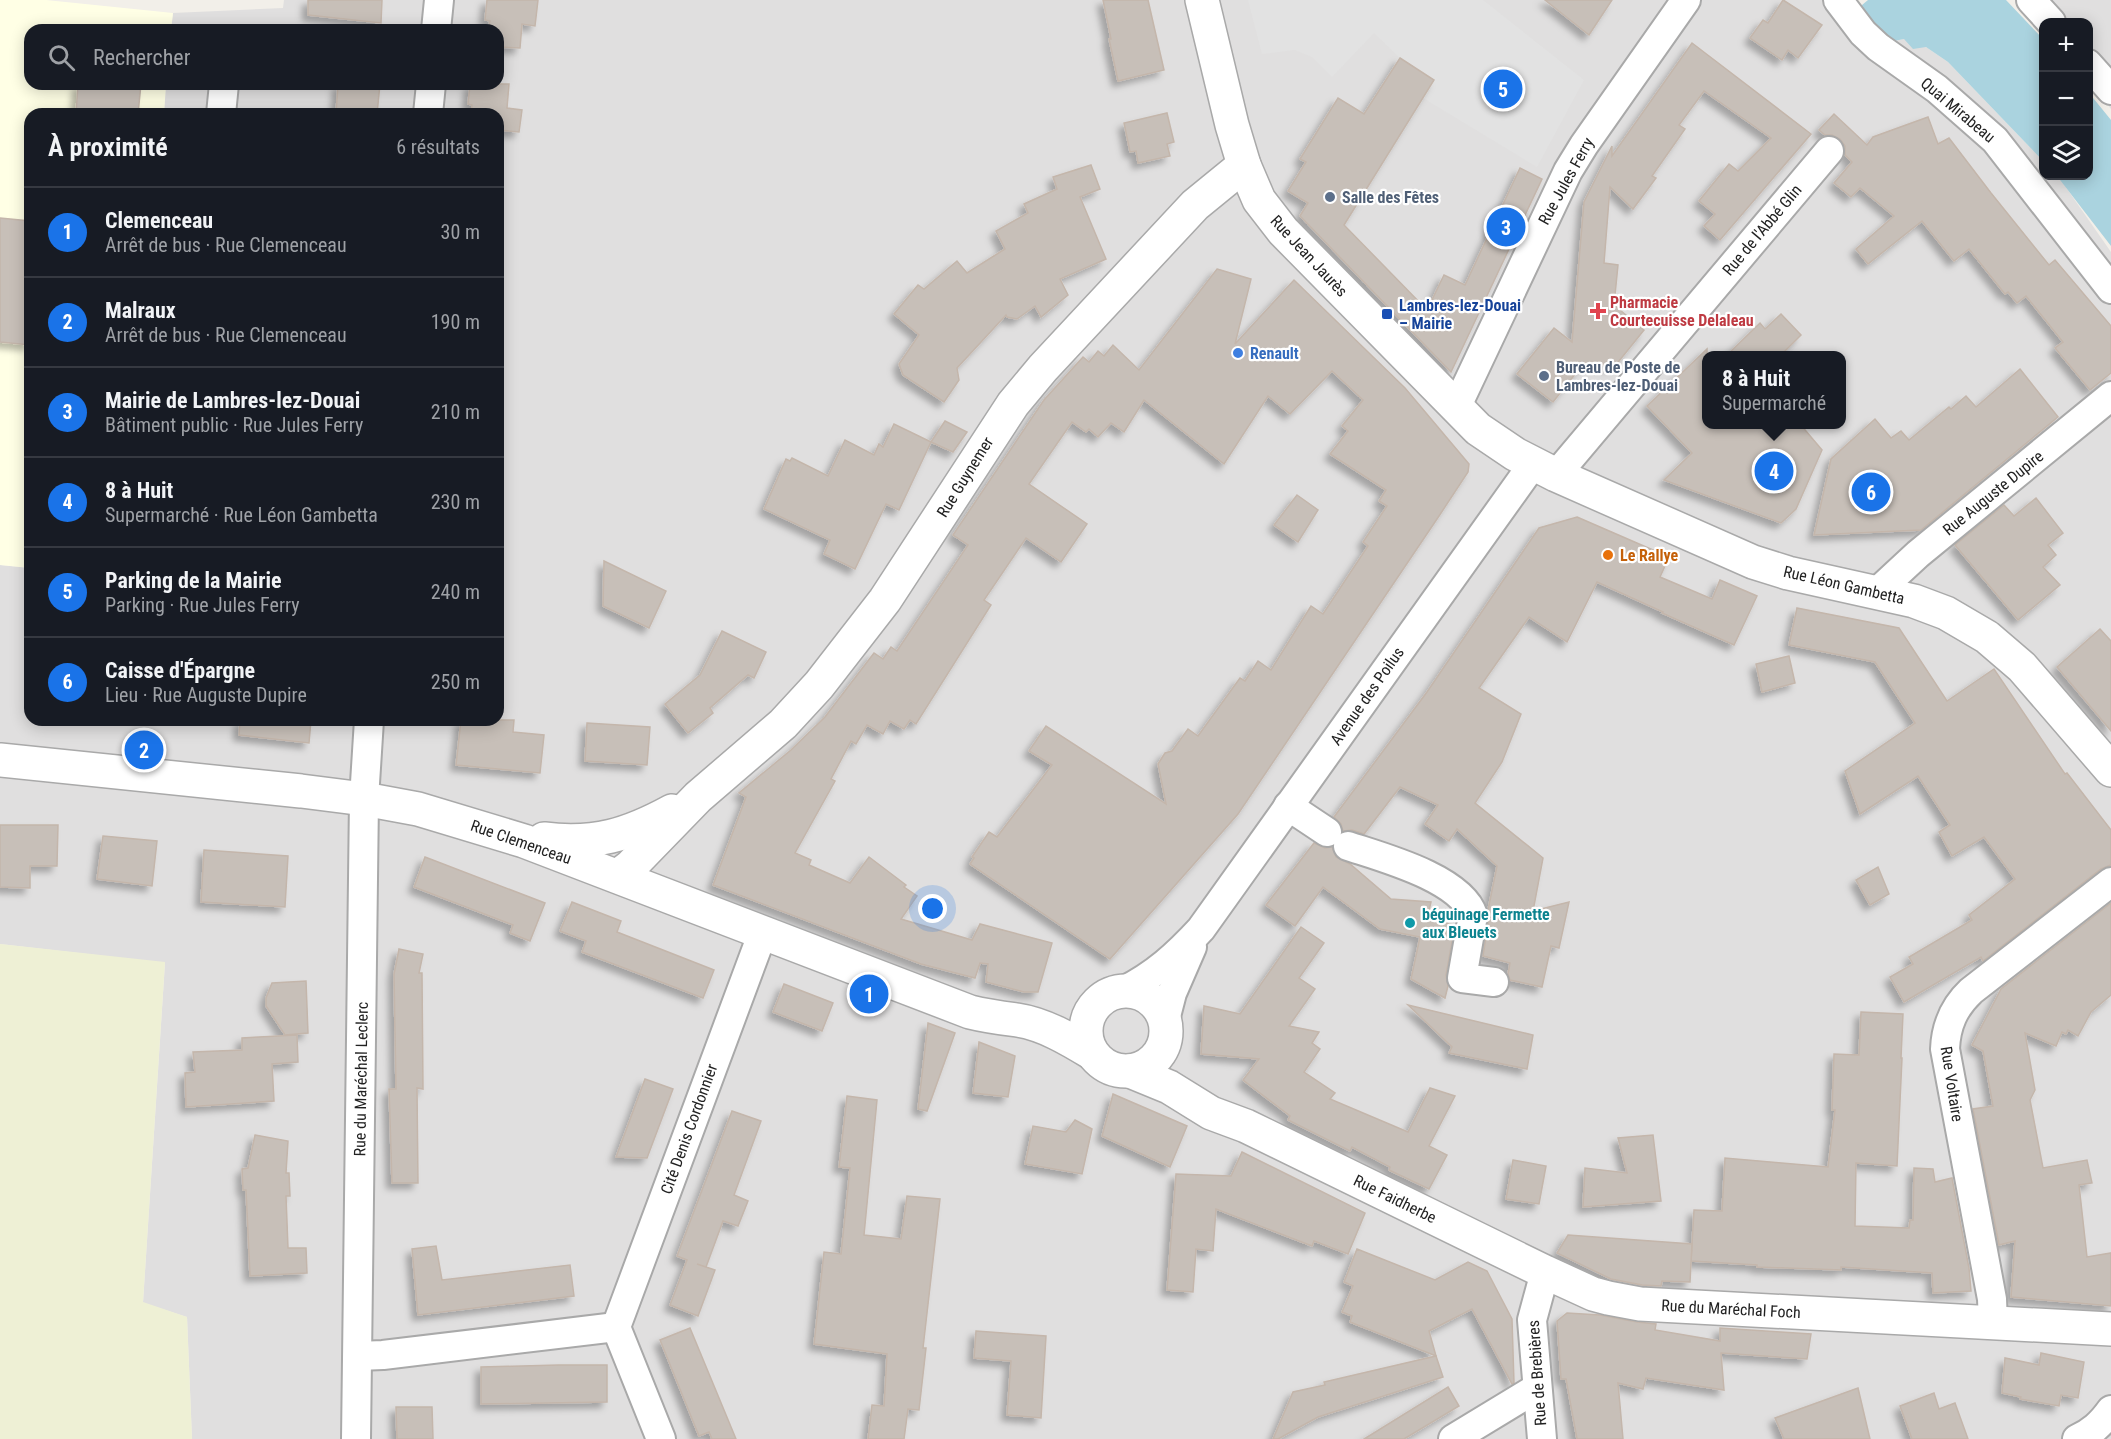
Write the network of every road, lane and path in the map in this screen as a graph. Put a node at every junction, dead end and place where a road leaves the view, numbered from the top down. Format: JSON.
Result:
{"nodes":[{"id":1,"x":439,"y":0,"type":"edge"},
{"id":2,"x":1202,"y":0,"type":"edge"},
{"id":3,"x":1686,"y":0,"type":"edge"},
{"id":4,"x":1838,"y":0,"type":"edge"},
{"id":5,"x":2031,"y":0,"type":"edge"},
{"id":6,"x":2047,"y":18,"type":"edge"},
{"id":7,"x":437,"y":24,"type":"edge"},
{"id":8,"x":2093,"y":70,"type":"edge"},
{"id":9,"x":223,"y":90,"type":"edge"},
{"id":10,"x":430,"y":90,"type":"edge"},
{"id":11,"x":2111,"y":90,"type":"edge"},
{"id":12,"x":222,"y":108,"type":"edge"},
{"id":13,"x":429,"y":108,"type":"edge"},
{"id":14,"x":1829,"y":151,"type":"dead end"},
{"id":15,"x":1244,"y":165,"type":"junction"},
{"id":16,"x":2111,"y":289,"type":"edge"},
{"id":17,"x":2111,"y":396,"type":"edge"},
{"id":18,"x":1456,"y":408,"type":"junction"},
{"id":19,"x":1544,"y":470,"type":"junction"},
{"id":20,"x":1877,"y":592,"type":"junction"},
{"id":21,"x":369,"y":726,"type":"edge"},
{"id":22,"x":0,"y":760,"type":"edge"},
{"id":23,"x":2111,"y":770,"type":"edge"},
{"id":24,"x":698,"y":797,"type":"junction"},
{"id":25,"x":364,"y":799,"type":"junction"},
{"id":26,"x":1288,"y":806,"type":"junction"},
{"id":27,"x":673,"y":821,"type":"junction"},
{"id":28,"x":632,"y":831,"type":"junction"},
{"id":29,"x":505,"y":834,"type":"junction"},
{"id":30,"x":614,"y":875,"type":"junction"},
{"id":31,"x":2111,"y":882,"type":"edge"},
{"id":32,"x":681,"y":900,"type":"junction"},
{"id":33,"x":1201,"y":929,"type":"junction"},
{"id":34,"x":763,"y":932,"type":"junction"},
{"id":35,"x":1494,"y":982,"type":"dead end"},
{"id":36,"x":1113,"y":995,"type":"junction"},
{"id":37,"x":1018,"y":1020,"type":"junction"},
{"id":38,"x":1166,"y":1028,"type":"junction"},
{"id":39,"x":1092,"y":1053,"type":"junction"},
{"id":40,"x":1130,"y":1071,"type":"junction"},
{"id":41,"x":1246,"y":1126,"type":"junction"},
{"id":42,"x":1545,"y":1272,"type":"junction"},
{"id":43,"x":1993,"y":1323,"type":"junction"},
{"id":44,"x":616,"y":1327,"type":"junction"},
{"id":45,"x":2111,"y":1329,"type":"edge"},
{"id":46,"x":358,"y":1356,"type":"junction"},
{"id":47,"x":1537,"y":1388,"type":"junction"},
{"id":48,"x":2111,"y":1410,"type":"edge"},
{"id":49,"x":356,"y":1439,"type":"edge"},
{"id":50,"x":661,"y":1439,"type":"edge"},
{"id":51,"x":1453,"y":1439,"type":"edge"},
{"id":52,"x":1542,"y":1439,"type":"edge"},
{"id":53,"x":2077,"y":1439,"type":"edge"}],
"edges":[{"from":1,"to":7,"type":"street"},
{"from":2,"to":15,"type":"street","name":"Rue Jean Jaurès"},
{"from":3,"to":18,"type":"street","name":"Rue Jules Ferry"},
{"from":4,"to":16,"type":"street","name":"Quai Mirabeau"},
{"from":5,"to":6,"type":"street"},
{"from":8,"to":11,"type":"street"},
{"from":9,"to":12,"type":"street"},
{"from":10,"to":13,"type":"street"},
{"from":14,"to":19,"type":"street","name":"Rue de l'Abbé Glin"},
{"from":15,"to":18,"type":"street","name":"Rue Jean Jaurès"},
{"from":15,"to":24,"type":"street","name":"Rue Guynemer"},
{"from":17,"to":20,"type":"street","name":"Rue Auguste Dupire"},
{"from":18,"to":19,"type":"street","name":"Rue Jean Jaurès"},
{"from":19,"to":20,"type":"street","name":"Rue Léon Gambetta"},
{"from":19,"to":26,"type":"street","name":"Avenue des Poilus"},
{"from":20,"to":23,"type":"street","name":"Rue Léon Gambetta"},
{"from":21,"to":25,"type":"street","name":"Rue du Maréchal Leclerc"},
{"from":22,"to":25,"type":"street","name":"Rue Clemenceau"},
{"from":24,"to":27,"type":"street","name":"Rue Guynemer"},
{"from":24,"to":28,"type":"street","name":"Rue Guynemer"},
{"from":25,"to":29,"type":"street","name":"Rue Clemenceau"},
{"from":25,"to":46,"type":"street","name":"Rue du Maréchal Leclerc"},
{"from":26,"to":33,"type":"street","name":"Avenue des Poilus"},
{"from":26,"to":35,"type":"street"},
{"from":27,"to":30,"type":"street","name":"Rue Guynemer"},
{"from":27,"to":32,"type":"street"},
{"from":28,"to":29,"type":"street","name":"Rue Guynemer"},
{"from":28,"to":30,"type":"street","name":"Rue Guynemer"},
{"from":29,"to":30,"type":"street","name":"Rue Clemenceau"},
{"from":30,"to":32,"type":"street","name":"Rue Clemenceau"},
{"from":31,"to":43,"type":"street","name":"Rue Voltaire"},
{"from":32,"to":34,"type":"street","name":"Rue Clemenceau"},
{"from":33,"to":36,"type":"street","name":"Avenue des Poilus"},
{"from":33,"to":38,"type":"street","name":"Avenue des Poilus"},
{"from":34,"to":37,"type":"street","name":"Rue Clemenceau"},
{"from":34,"to":44,"type":"street","name":"Cité Denis Cordonnier"},
{"from":36,"to":37,"type":"street","name":"Rue Clemenceau"},
{"from":36,"to":38,"type":"street"},
{"from":36,"to":39,"type":"street"},
{"from":37,"to":39,"type":"street","name":"Rue Clemenceau"},
{"from":38,"to":40,"type":"street"},
{"from":38,"to":41,"type":"street","name":"Rue Faidherbe"},
{"from":39,"to":40,"type":"street"},
{"from":40,"to":41,"type":"street","name":"Rue Faidherbe"},
{"from":41,"to":42,"type":"street","name":"Rue Faidherbe"},
{"from":42,"to":43,"type":"street","name":"Rue du Maréchal Foch"},
{"from":42,"to":47,"type":"street","name":"Rue de Brebières"},
{"from":43,"to":45,"type":"street","name":"Rue du Maréchal Foch"},
{"from":44,"to":46,"type":"street"},
{"from":44,"to":50,"type":"street"},
{"from":46,"to":49,"type":"street","name":"Rue du Maréchal Leclerc"},
{"from":47,"to":51,"type":"street"},
{"from":47,"to":52,"type":"street","name":"Rue de Brebières"},
{"from":48,"to":53,"type":"street"}]}
